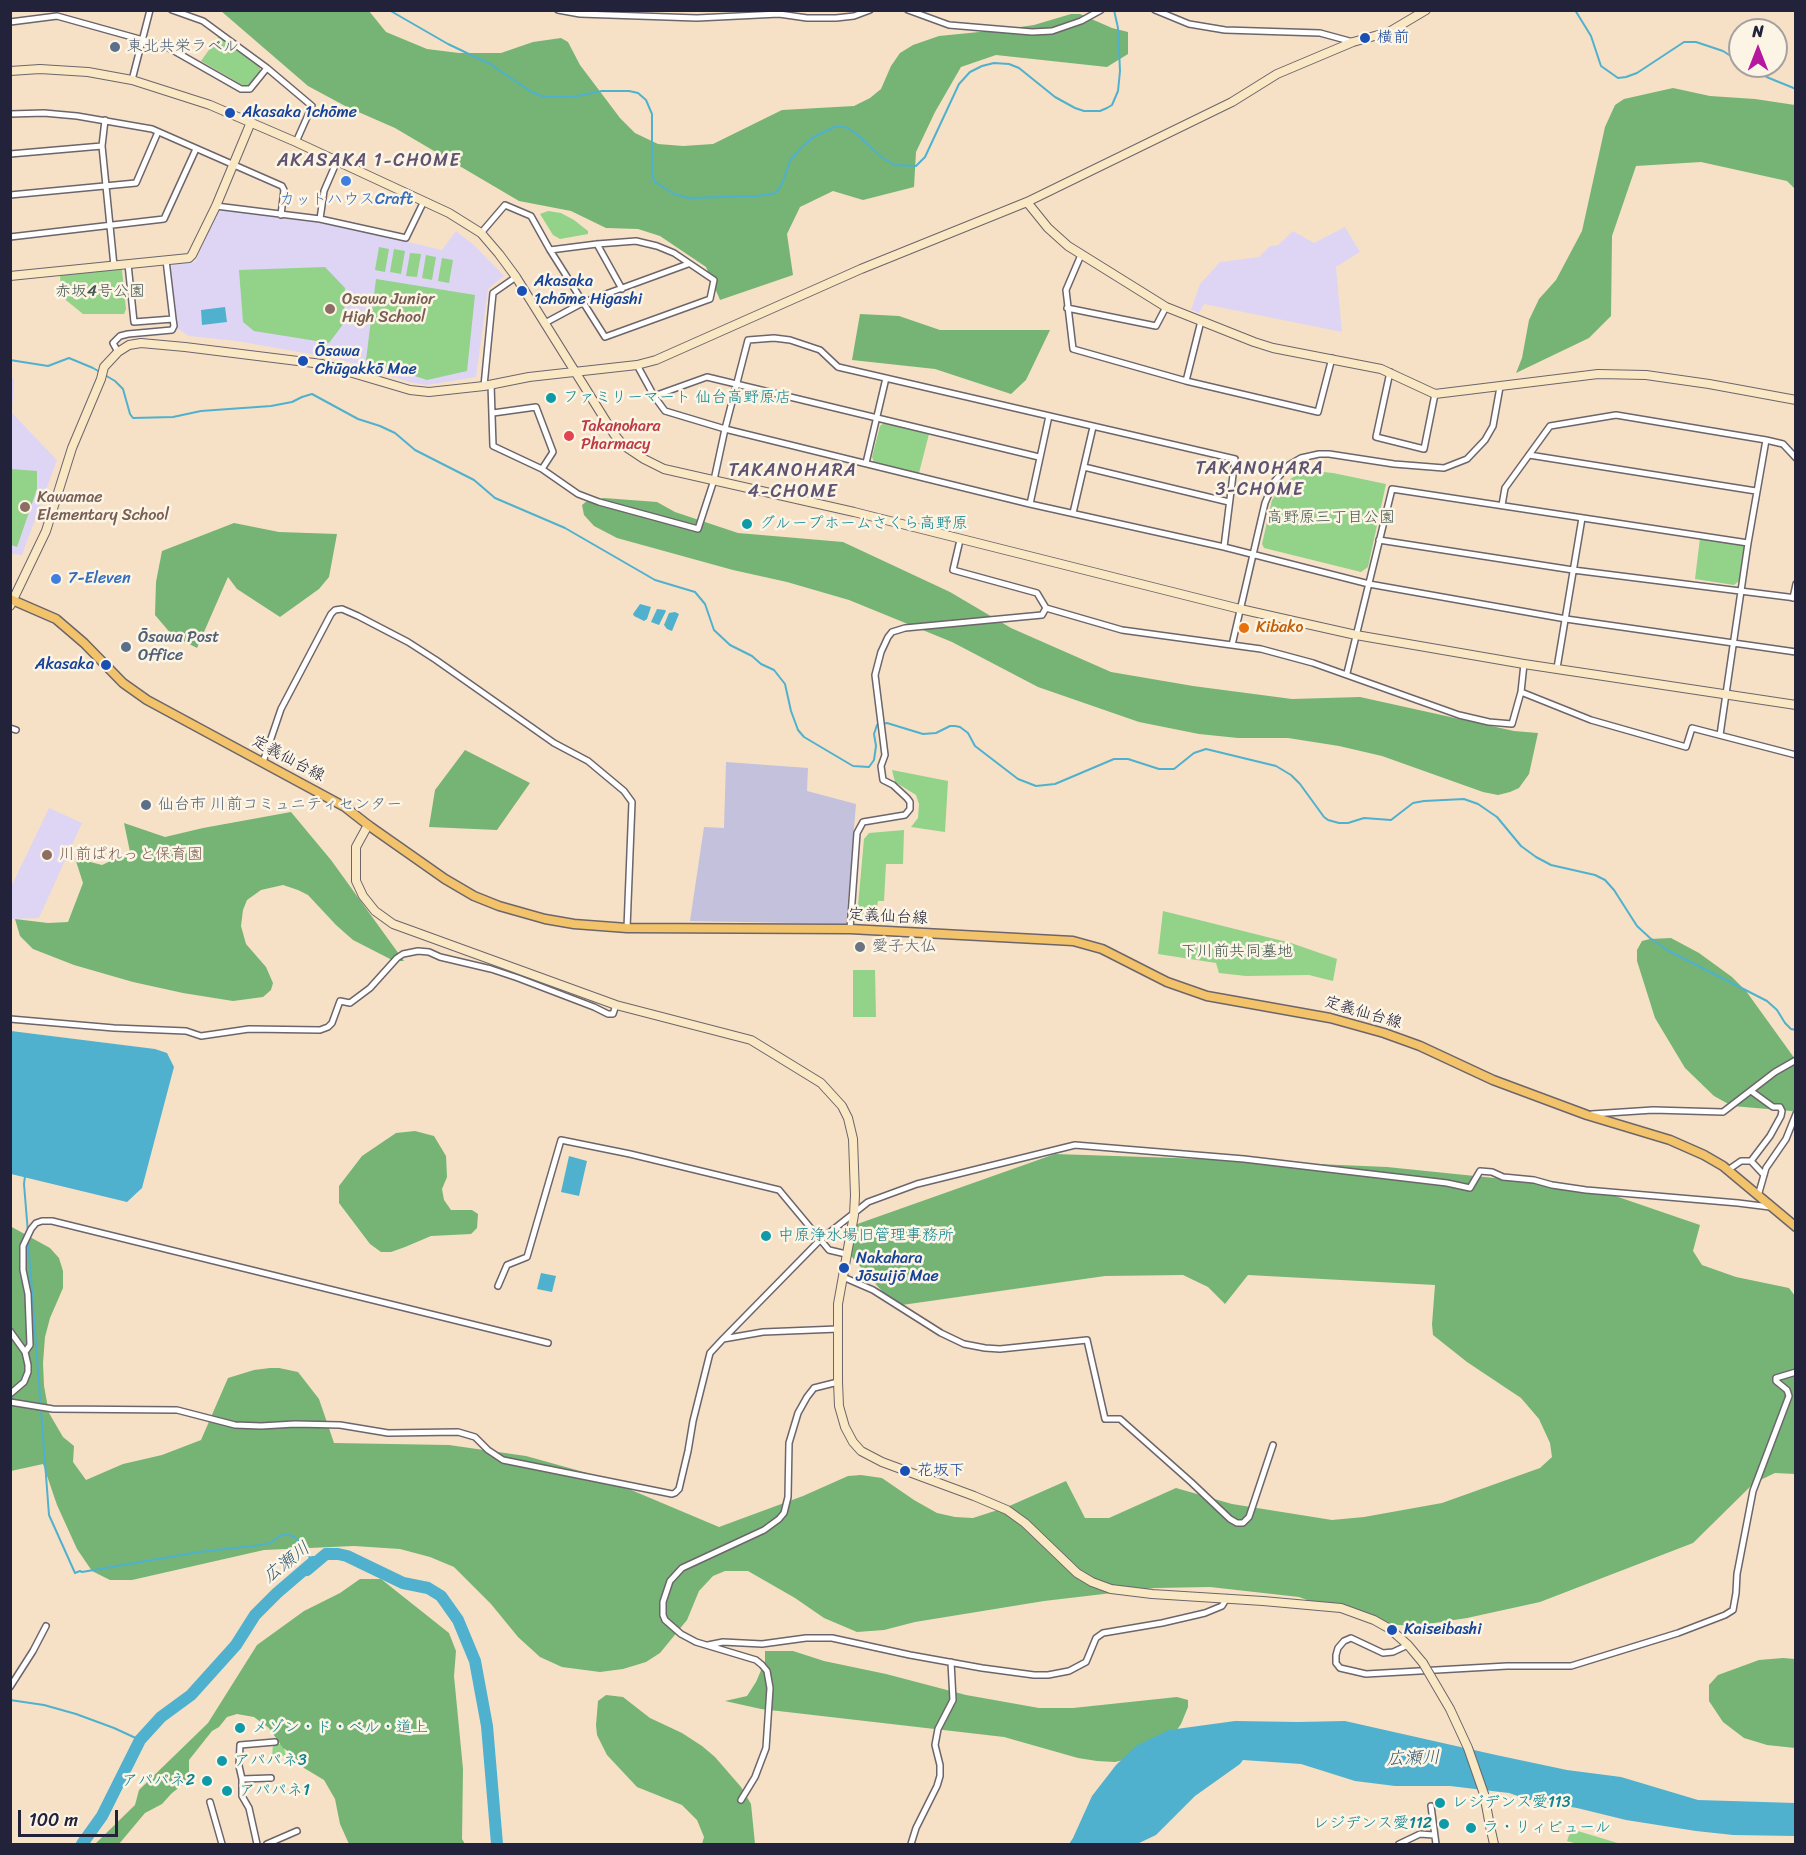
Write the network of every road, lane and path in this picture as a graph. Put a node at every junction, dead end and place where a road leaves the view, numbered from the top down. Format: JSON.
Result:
{"nodes":[{"id":1,"x":150,"y":10,"type":"edge"},
{"id":2,"x":172,"y":10,"type":"edge"},
{"id":3,"x":558,"y":10,"type":"edge"},
{"id":4,"x":608,"y":10,"type":"edge"},
{"id":5,"x":668,"y":10,"type":"edge"},
{"id":6,"x":870,"y":10,"type":"edge"},
{"id":7,"x":908,"y":10,"type":"edge"},
{"id":8,"x":1101,"y":10,"type":"edge"},
{"id":9,"x":1155,"y":10,"type":"edge"},
{"id":10,"x":1426,"y":10,"type":"edge"},
{"id":11,"x":58,"y":13,"type":"edge"},
{"id":12,"x":619,"y":16,"type":"junction"},
{"id":13,"x":670,"y":17,"type":"junction"},
{"id":14,"x":10,"y":22,"type":"edge"},
{"id":15,"x":143,"y":40,"type":"junction"},
{"id":16,"x":1353,"y":42,"type":"junction"},
{"id":17,"x":267,"y":68,"type":"junction"},
{"id":18,"x":10,"y":71,"type":"edge"},
{"id":19,"x":132,"y":80,"type":"junction"},
{"id":20,"x":10,"y":114,"type":"edge"},
{"id":21,"x":105,"y":120,"type":"junction"},
{"id":22,"x":251,"y":122,"type":"junction"},
{"id":23,"x":158,"y":132,"type":"junction"},
{"id":24,"x":296,"y":142,"type":"junction"},
{"id":25,"x":102,"y":146,"type":"junction"},
{"id":26,"x":196,"y":148,"type":"junction"},
{"id":27,"x":10,"y":154,"type":"edge"},
{"id":28,"x":338,"y":161,"type":"junction"},
{"id":29,"x":234,"y":166,"type":"junction"},
{"id":30,"x":106,"y":186,"type":"junction"},
{"id":31,"x":10,"y":195,"type":"edge"},
{"id":32,"x":424,"y":201,"type":"junction"},
{"id":33,"x":1027,"y":202,"type":"junction"},
{"id":34,"x":216,"y":206,"type":"junction"},
{"id":35,"x":281,"y":215,"type":"junction"},
{"id":36,"x":320,"y":219,"type":"junction"},
{"id":37,"x":110,"y":226,"type":"junction"},
{"id":38,"x":481,"y":232,"type":"junction"},
{"id":39,"x":10,"y":237,"type":"edge"},
{"id":40,"x":597,"y":244,"type":"junction"},
{"id":41,"x":550,"y":250,"type":"junction"},
{"id":42,"x":1081,"y":255,"type":"junction"},
{"id":43,"x":166,"y":260,"type":"junction"},
{"id":44,"x":128,"y":264,"type":"junction"},
{"id":45,"x":688,"y":264,"type":"junction"},
{"id":46,"x":114,"y":266,"type":"junction"},
{"id":47,"x":10,"y":276,"type":"edge"},
{"id":48,"x":516,"y":277,"type":"junction"},
{"id":49,"x":622,"y":289,"type":"junction"},
{"id":50,"x":584,"y":302,"type":"junction"},
{"id":51,"x":1166,"y":307,"type":"junction"},
{"id":52,"x":1067,"y":308,"type":"junction"},
{"id":53,"x":173,"y":319,"type":"junction"},
{"id":54,"x":1201,"y":321,"type":"junction"},
{"id":55,"x":545,"y":323,"type":"junction"},
{"id":56,"x":118,"y":352,"type":"junction"},
{"id":57,"x":1332,"y":358,"type":"junction"},
{"id":58,"x":637,"y":365,"type":"junction"},
{"id":59,"x":574,"y":372,"type":"junction"},
{"id":60,"x":1390,"y":372,"type":"junction"},
{"id":61,"x":886,"y":378,"type":"junction"},
{"id":62,"x":1186,"y":381,"type":"junction"},
{"id":63,"x":488,"y":385,"type":"junction"},
{"id":64,"x":736,"y":385,"type":"junction"},
{"id":65,"x":1500,"y":387,"type":"junction"},
{"id":66,"x":1435,"y":394,"type":"junction"},
{"id":67,"x":654,"y":396,"type":"junction"},
{"id":68,"x":1796,"y":400,"type":"edge"},
{"id":69,"x":493,"y":413,"type":"junction"},
{"id":70,"x":1049,"y":417,"type":"junction"},
{"id":71,"x":878,"y":418,"type":"junction"},
{"id":72,"x":1092,"y":427,"type":"junction"},
{"id":73,"x":725,"y":429,"type":"junction"},
{"id":74,"x":1766,"y":440,"type":"junction"},
{"id":75,"x":1529,"y":455,"type":"junction"},
{"id":76,"x":1039,"y":457,"type":"junction"},
{"id":77,"x":1796,"y":458,"type":"edge"},
{"id":78,"x":866,"y":463,"type":"junction"},
{"id":79,"x":1084,"y":467,"type":"junction"},
{"id":80,"x":542,"y":469,"type":"junction"},
{"id":81,"x":714,"y":480,"type":"junction"},
{"id":82,"x":1756,"y":491,"type":"junction"},
{"id":83,"x":1229,"y":502,"type":"junction"},
{"id":84,"x":1030,"y":504,"type":"junction"},
{"id":85,"x":1502,"y":505,"type":"junction"},
{"id":86,"x":1073,"y":513,"type":"junction"},
{"id":87,"x":1582,"y":518,"type":"junction"},
{"id":88,"x":960,"y":540,"type":"junction"},
{"id":89,"x":1379,"y":540,"type":"junction"},
{"id":90,"x":1748,"y":543,"type":"junction"},
{"id":91,"x":1224,"y":547,"type":"junction"},
{"id":92,"x":1253,"y":554,"type":"junction"},
{"id":93,"x":1573,"y":570,"type":"junction"},
{"id":94,"x":1369,"y":584,"type":"junction"},
{"id":95,"x":1796,"y":584,"type":"edge"},
{"id":96,"x":1740,"y":592,"type":"junction"},
{"id":97,"x":1794,"y":598,"type":"edge"},
{"id":98,"x":12,"y":602,"type":"edge"},
{"id":99,"x":1046,"y":608,"type":"junction"},
{"id":100,"x":1240,"y":609,"type":"junction"},
{"id":101,"x":1566,"y":619,"type":"junction"},
{"id":102,"x":1356,"y":635,"type":"junction"},
{"id":103,"x":1733,"y":643,"type":"junction"},
{"id":104,"x":1232,"y":645,"type":"junction"},
{"id":105,"x":1796,"y":652,"type":"edge"},
{"id":106,"x":1524,"y":664,"type":"junction"},
{"id":107,"x":1557,"y":668,"type":"junction"},
{"id":108,"x":1347,"y":674,"type":"junction"},
{"id":109,"x":1521,"y":692,"type":"junction"},
{"id":110,"x":1726,"y":695,"type":"junction"},
{"id":111,"x":1796,"y":705,"type":"edge"},
{"id":112,"x":1720,"y":735,"type":"junction"},
{"id":113,"x":1796,"y":756,"type":"edge"},
{"id":114,"x":263,"y":762,"type":"junction"},
{"id":115,"x":368,"y":825,"type":"junction"},
{"id":116,"x":627,"y":928,"type":"junction"},
{"id":117,"x":850,"y":929,"type":"junction"},
{"id":118,"x":616,"y":1005,"type":"junction"},
{"id":119,"x":10,"y":1018,"type":"edge"},
{"id":120,"x":1796,"y":1060,"type":"edge"},
{"id":121,"x":1751,"y":1091,"type":"junction"},
{"id":122,"x":1587,"y":1114,"type":"junction"},
{"id":123,"x":1796,"y":1114,"type":"edge"},
{"id":124,"x":1752,"y":1161,"type":"junction"},
{"id":125,"x":1728,"y":1170,"type":"junction"},
{"id":126,"x":1764,"y":1175,"type":"junction"},
{"id":127,"x":1758,"y":1196,"type":"junction"},
{"id":128,"x":1771,"y":1207,"type":"junction"},
{"id":129,"x":854,"y":1215,"type":"junction"},
{"id":130,"x":1796,"y":1227,"type":"edge"},
{"id":131,"x":820,"y":1240,"type":"junction"},
{"id":132,"x":846,"y":1254,"type":"junction"},
{"id":133,"x":843,"y":1277,"type":"junction"},
{"id":134,"x":498,"y":1286,"type":"dead end"},
{"id":135,"x":838,"y":1329,"type":"junction"},
{"id":136,"x":10,"y":1331,"type":"edge"},
{"id":137,"x":723,"y":1339,"type":"junction"},
{"id":138,"x":548,"y":1343,"type":"dead end"},
{"id":139,"x":25,"y":1352,"type":"junction"},
{"id":140,"x":1796,"y":1372,"type":"edge"},
{"id":141,"x":837,"y":1382,"type":"junction"},
{"id":142,"x":10,"y":1394,"type":"edge"},
{"id":143,"x":10,"y":1402,"type":"edge"},
{"id":144,"x":1273,"y":1445,"type":"dead end"},
{"id":145,"x":1227,"y":1598,"type":"junction"},
{"id":146,"x":46,"y":1626,"type":"dead end"},
{"id":147,"x":1408,"y":1645,"type":"junction"},
{"id":148,"x":707,"y":1646,"type":"junction"},
{"id":149,"x":951,"y":1662,"type":"junction"},
{"id":150,"x":10,"y":1688,"type":"edge"},
{"id":151,"x":276,"y":1742,"type":"dead end"},
{"id":152,"x":271,"y":1778,"type":"dead end"},
{"id":153,"x":242,"y":1779,"type":"junction"},
{"id":154,"x":741,"y":1800,"type":"dead end"},
{"id":155,"x":210,"y":1802,"type":"dead end"},
{"id":156,"x":1431,"y":1806,"type":"dead end"},
{"id":157,"x":297,"y":1831,"type":"dead end"},
{"id":158,"x":1434,"y":1835,"type":"junction"},
{"id":159,"x":222,"y":1845,"type":"edge"},
{"id":160,"x":257,"y":1845,"type":"edge"},
{"id":161,"x":267,"y":1845,"type":"edge"},
{"id":162,"x":912,"y":1845,"type":"edge"},
{"id":163,"x":1399,"y":1845,"type":"edge"},
{"id":164,"x":1436,"y":1845,"type":"edge"},
{"id":165,"x":1494,"y":1845,"type":"edge"}],
"edges":[{"from":1,"to":15,"type":"street"},
{"from":2,"to":17,"type":"street"},
{"from":3,"to":12,"type":"street"},
{"from":4,"to":12,"type":"street"},
{"from":5,"to":13,"type":"street"},
{"from":6,"to":13,"type":"street"},
{"from":7,"to":8,"type":"street"},
{"from":9,"to":16,"type":"street"},
{"from":10,"to":16,"type":"street"},
{"from":11,"to":14,"type":"street"},
{"from":11,"to":15,"type":"street"},
{"from":12,"to":13,"type":"street"},
{"from":15,"to":17,"type":"street"},
{"from":15,"to":19,"type":"street"},
{"from":16,"to":33,"type":"street"},
{"from":17,"to":24,"type":"street"},
{"from":18,"to":19,"type":"street"},
{"from":19,"to":22,"type":"street"},
{"from":20,"to":21,"type":"street"},
{"from":21,"to":23,"type":"street"},
{"from":21,"to":25,"type":"street"},
{"from":22,"to":24,"type":"street"},
{"from":22,"to":29,"type":"street"},
{"from":23,"to":26,"type":"street"},
{"from":23,"to":30,"type":"street"},
{"from":24,"to":28,"type":"street"},
{"from":25,"to":27,"type":"street"},
{"from":25,"to":30,"type":"street"},
{"from":26,"to":29,"type":"street"},
{"from":26,"to":37,"type":"street"},
{"from":28,"to":32,"type":"street"},
{"from":28,"to":36,"type":"street"},
{"from":29,"to":34,"type":"street"},
{"from":29,"to":35,"type":"street"},
{"from":30,"to":31,"type":"street"},
{"from":30,"to":37,"type":"street"},
{"from":32,"to":36,"type":"street"},
{"from":32,"to":38,"type":"street"},
{"from":33,"to":42,"type":"street"},
{"from":33,"to":58,"type":"street"},
{"from":34,"to":35,"type":"street"},
{"from":34,"to":43,"type":"street"},
{"from":35,"to":36,"type":"street"},
{"from":37,"to":39,"type":"street"},
{"from":37,"to":46,"type":"street"},
{"from":38,"to":41,"type":"street"},
{"from":38,"to":48,"type":"street"},
{"from":40,"to":41,"type":"street"},
{"from":40,"to":45,"type":"street"},
{"from":40,"to":49,"type":"street"},
{"from":41,"to":50,"type":"street"},
{"from":42,"to":51,"type":"street"},
{"from":42,"to":52,"type":"street"},
{"from":43,"to":44,"type":"street"},
{"from":43,"to":53,"type":"street"},
{"from":44,"to":46,"type":"street"},
{"from":44,"to":53,"type":"street"},
{"from":45,"to":49,"type":"street"},
{"from":45,"to":50,"type":"street"},
{"from":46,"to":47,"type":"street"},
{"from":48,"to":55,"type":"street"},
{"from":48,"to":63,"type":"street"},
{"from":49,"to":50,"type":"street"},
{"from":50,"to":55,"type":"street"},
{"from":51,"to":52,"type":"street"},
{"from":51,"to":54,"type":"street"},
{"from":52,"to":62,"type":"street"},
{"from":53,"to":56,"type":"street"},
{"from":54,"to":57,"type":"street"},
{"from":54,"to":62,"type":"street"},
{"from":55,"to":59,"type":"street"},
{"from":56,"to":63,"type":"street"},
{"from":56,"to":98,"type":"street"},
{"from":57,"to":60,"type":"street"},
{"from":57,"to":62,"type":"street"},
{"from":58,"to":59,"type":"street"},
{"from":58,"to":67,"type":"street"},
{"from":59,"to":63,"type":"street"},
{"from":59,"to":81,"type":"street"},
{"from":60,"to":66,"type":"street"},
{"from":60,"to":66,"type":"street"},
{"from":61,"to":64,"type":"street"},
{"from":61,"to":70,"type":"street"},
{"from":61,"to":71,"type":"street"},
{"from":63,"to":69,"type":"street"},
{"from":64,"to":67,"type":"street"},
{"from":64,"to":71,"type":"street"},
{"from":64,"to":73,"type":"street"},
{"from":65,"to":66,"type":"street"},
{"from":65,"to":68,"type":"street"},
{"from":65,"to":92,"type":"street"},
{"from":67,"to":73,"type":"street"},
{"from":69,"to":80,"type":"street"},
{"from":69,"to":80,"type":"street"},
{"from":70,"to":72,"type":"street"},
{"from":70,"to":76,"type":"street"},
{"from":71,"to":76,"type":"street"},
{"from":71,"to":78,"type":"street"},
{"from":72,"to":79,"type":"street"},
{"from":72,"to":83,"type":"street"},
{"from":73,"to":78,"type":"street"},
{"from":73,"to":81,"type":"street"},
{"from":74,"to":75,"type":"street"},
{"from":74,"to":77,"type":"street"},
{"from":74,"to":82,"type":"street"},
{"from":75,"to":82,"type":"street"},
{"from":75,"to":85,"type":"street"},
{"from":76,"to":84,"type":"street"},
{"from":78,"to":84,"type":"street"},
{"from":79,"to":83,"type":"street"},
{"from":79,"to":86,"type":"street"},
{"from":80,"to":81,"type":"street"},
{"from":81,"to":88,"type":"street"},
{"from":82,"to":90,"type":"street"},
{"from":83,"to":91,"type":"street"},
{"from":84,"to":86,"type":"street"},
{"from":85,"to":87,"type":"street"},
{"from":85,"to":89,"type":"street"},
{"from":86,"to":91,"type":"street"},
{"from":87,"to":90,"type":"street"},
{"from":87,"to":93,"type":"street"},
{"from":88,"to":99,"type":"street"},
{"from":88,"to":100,"type":"street"},
{"from":89,"to":93,"type":"street"},
{"from":89,"to":94,"type":"street"},
{"from":90,"to":96,"type":"street"},
{"from":91,"to":92,"type":"street"},
{"from":92,"to":94,"type":"street"},
{"from":92,"to":100,"type":"street"},
{"from":93,"to":96,"type":"street"},
{"from":93,"to":101,"type":"street"},
{"from":94,"to":101,"type":"street"},
{"from":94,"to":102,"type":"street"},
{"from":95,"to":97,"type":"street"},
{"from":96,"to":97,"type":"street"},
{"from":96,"to":103,"type":"street"},
{"from":98,"to":114,"type":"main road","name":"定義仙台線"},
{"from":99,"to":104,"type":"street"},
{"from":99,"to":117,"type":"street"},
{"from":100,"to":102,"type":"street"},
{"from":100,"to":104,"type":"street"},
{"from":101,"to":103,"type":"street"},
{"from":101,"to":107,"type":"street"},
{"from":102,"to":106,"type":"street"},
{"from":102,"to":108,"type":"street"},
{"from":103,"to":105,"type":"street"},
{"from":103,"to":110,"type":"street"},
{"from":104,"to":108,"type":"street"},
{"from":106,"to":107,"type":"street"},
{"from":106,"to":109,"type":"street"},
{"from":107,"to":110,"type":"street"},
{"from":108,"to":109,"type":"street"},
{"from":109,"to":112,"type":"street"},
{"from":110,"to":111,"type":"street"},
{"from":110,"to":112,"type":"street"},
{"from":112,"to":113,"type":"street"},
{"from":114,"to":115,"type":"main road","name":"定義仙台線"},
{"from":114,"to":116,"type":"street"},
{"from":115,"to":116,"type":"main road","name":"定義仙台線"},
{"from":115,"to":118,"type":"street"},
{"from":116,"to":117,"type":"main road","name":"定義仙台線"},
{"from":117,"to":122,"type":"main road","name":"定義仙台線"},
{"from":118,"to":119,"type":"street"},
{"from":118,"to":129,"type":"street"},
{"from":120,"to":121,"type":"street"},
{"from":121,"to":122,"type":"street"},
{"from":121,"to":124,"type":"street"},
{"from":122,"to":125,"type":"main road","name":"定義仙台線"},
{"from":123,"to":126,"type":"street"},
{"from":124,"to":125,"type":"street"},
{"from":124,"to":126,"type":"street"},
{"from":125,"to":127,"type":"main road","name":"定義仙台線"},
{"from":126,"to":127,"type":"street"},
{"from":127,"to":128,"type":"main road","name":"定義仙台線"},
{"from":128,"to":129,"type":"street"},
{"from":128,"to":130,"type":"main road","name":"定義仙台線"},
{"from":129,"to":131,"type":"street"},
{"from":129,"to":132,"type":"street"},
{"from":131,"to":132,"type":"street"},
{"from":131,"to":134,"type":"street"},
{"from":131,"to":137,"type":"street"},
{"from":132,"to":133,"type":"street"},
{"from":133,"to":135,"type":"street"},
{"from":133,"to":144,"type":"street"},
{"from":135,"to":137,"type":"street"},
{"from":135,"to":141,"type":"street"},
{"from":136,"to":139,"type":"street"},
{"from":137,"to":143,"type":"street"},
{"from":138,"to":139,"type":"street"},
{"from":139,"to":142,"type":"street"},
{"from":140,"to":147,"type":"street"},
{"from":141,"to":145,"type":"street"},
{"from":141,"to":148,"type":"street"},
{"from":145,"to":147,"type":"street"},
{"from":145,"to":149,"type":"street"},
{"from":146,"to":150,"type":"street"},
{"from":147,"to":165,"type":"street","bridge":true},
{"from":148,"to":149,"type":"street"},
{"from":148,"to":154,"type":"street"},
{"from":149,"to":162,"type":"street"},
{"from":151,"to":153,"type":"street"},
{"from":152,"to":153,"type":"street"},
{"from":153,"to":160,"type":"street"},
{"from":155,"to":159,"type":"street"},
{"from":156,"to":158,"type":"street"},
{"from":157,"to":161,"type":"street"},
{"from":158,"to":163,"type":"street"},
{"from":158,"to":164,"type":"street"}]}
